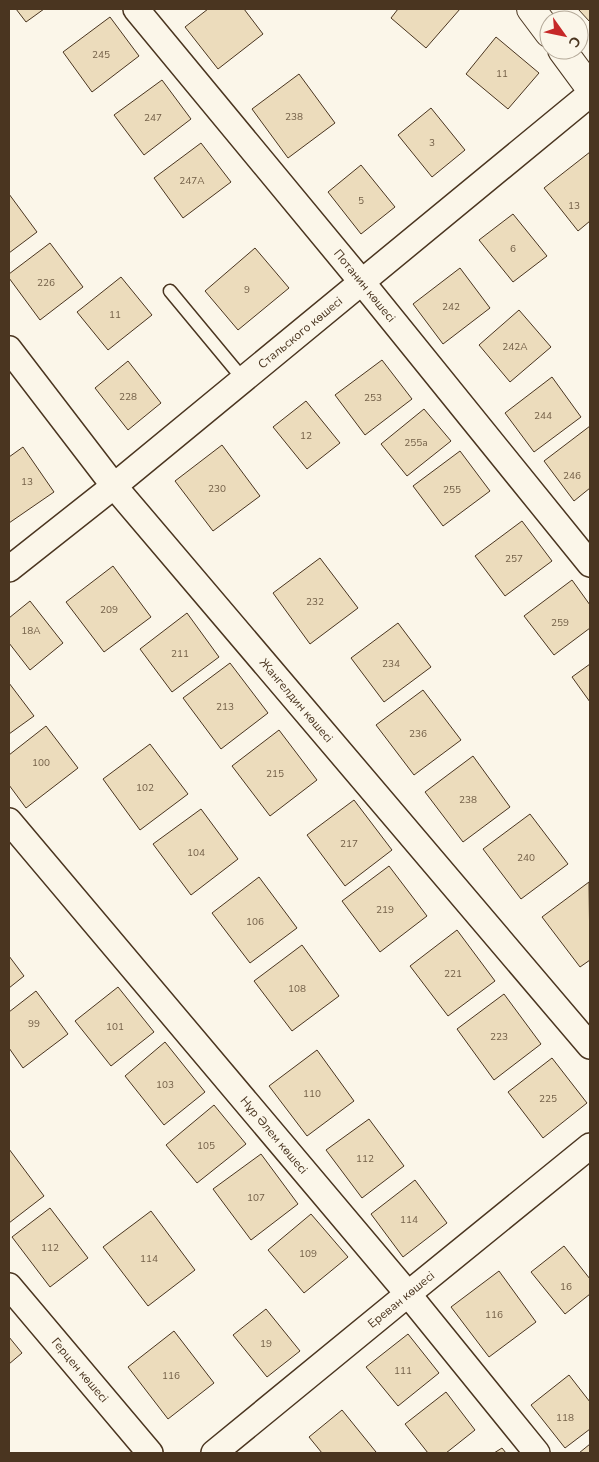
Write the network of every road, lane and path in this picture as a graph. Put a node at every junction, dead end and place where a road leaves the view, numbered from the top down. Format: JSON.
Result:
{"nodes":[{"id":1,"x":136,"y":9,"type":"edge"},
{"id":2,"x":531,"y":9,"type":"edge"},
{"id":3,"x":539,"y":20,"type":"edge"},
{"id":4,"x":569,"y":60,"type":"edge"},
{"id":5,"x":590,"y":88,"type":"edge"},
{"id":6,"x":590,"y":94,"type":"edge"},
{"id":7,"x":361,"y":281,"type":"junction"},
{"id":8,"x":170,"y":291,"type":"dead end"},
{"id":9,"x":9,"y":349,"type":"edge"},
{"id":10,"x":243,"y":379,"type":"junction"},
{"id":11,"x":114,"y":486,"type":"junction"},
{"id":12,"x":590,"y":564,"type":"edge"},
{"id":13,"x":9,"y":569,"type":"edge"},
{"id":14,"x":9,"y":821,"type":"edge"},
{"id":15,"x":590,"y":1046,"type":"edge"},
{"id":16,"x":590,"y":1146,"type":"edge"},
{"id":17,"x":9,"y":1286,"type":"edge"},
{"id":18,"x":408,"y":1294,"type":"junction"},
{"id":19,"x":150,"y":1453,"type":"edge"},
{"id":20,"x":214,"y":1453,"type":"edge"},
{"id":21,"x":537,"y":1453,"type":"edge"}],
"edges":[{"from":1,"to":7,"type":"street","name":"Потанин көшесі"},
{"from":2,"to":3,"type":"main road"},
{"from":4,"to":5,"type":"main road"},
{"from":6,"to":7,"type":"street","name":"Стальского көшесі"},
{"from":7,"to":10,"type":"street","name":"Стальского көшесі"},
{"from":7,"to":12,"type":"street","name":"Потанин көшесі"},
{"from":8,"to":10,"type":"lane"},
{"from":9,"to":11,"type":"street","name":"Жангелдин көшесі"},
{"from":10,"to":11,"type":"street","name":"Стальского көшесі"},
{"from":11,"to":13,"type":"street","name":"Стальского көшесі"},
{"from":11,"to":15,"type":"street","name":"Жангелдин көшесі"},
{"from":14,"to":18,"type":"street","name":"Нұр Әлем көшесі"},
{"from":16,"to":18,"type":"street","name":"Ереван көшесі"},
{"from":17,"to":19,"type":"street","name":"Герцен көшесі"},
{"from":18,"to":20,"type":"street","name":"Ереван көшесі"},
{"from":18,"to":21,"type":"street","name":"Нұр Әлем көшесі"}]}
